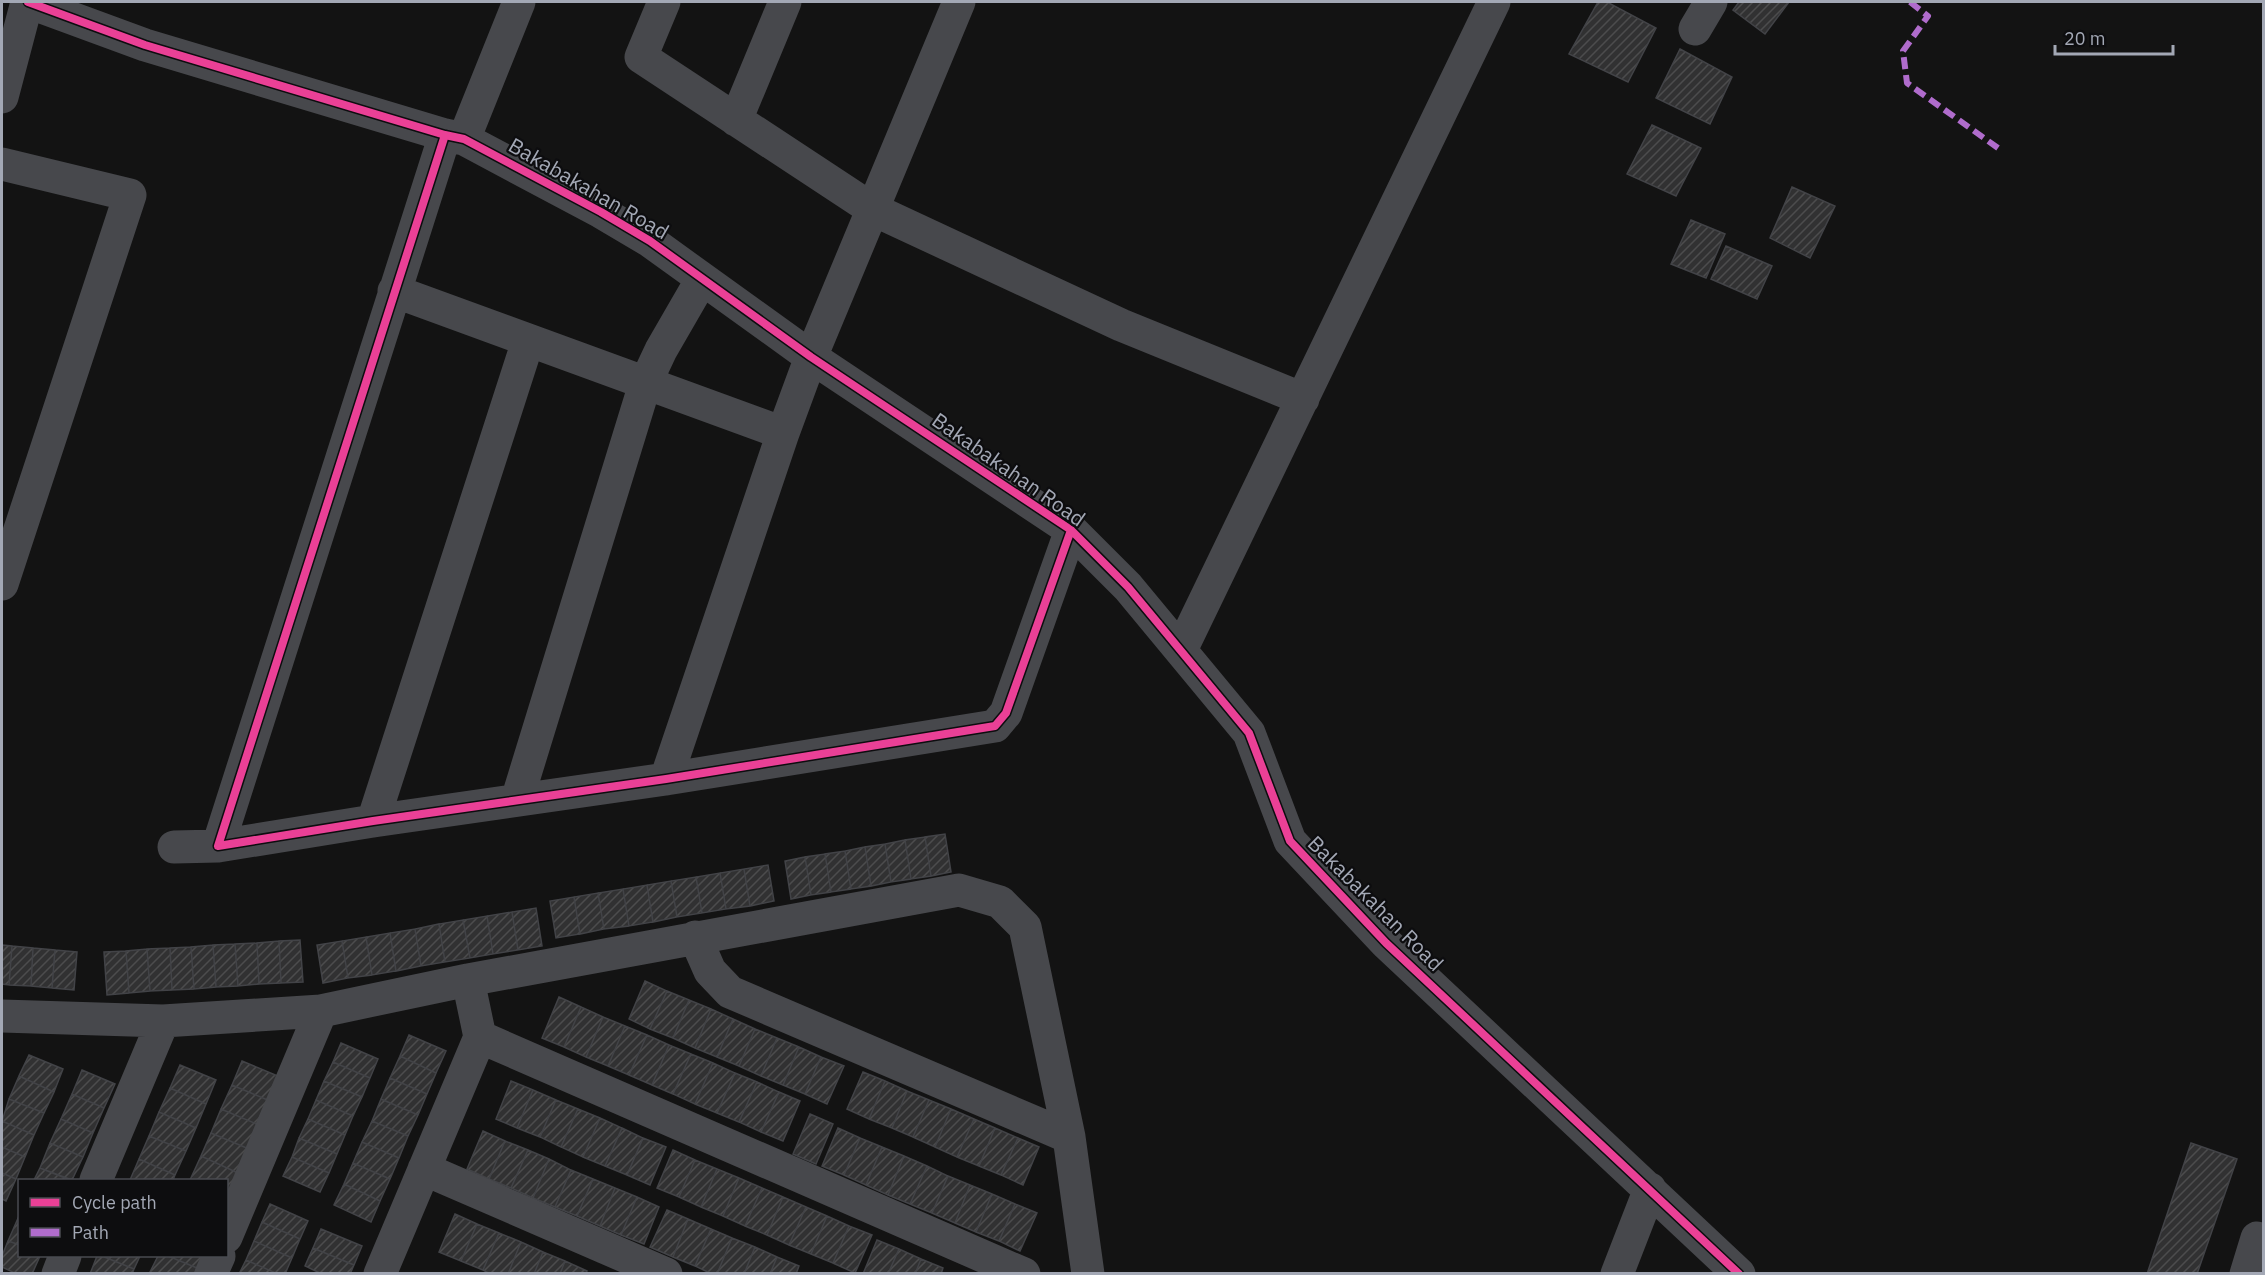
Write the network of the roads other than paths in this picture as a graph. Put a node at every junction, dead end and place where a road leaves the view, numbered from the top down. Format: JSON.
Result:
{"nodes":[{"id":1,"x":28,"y":2,"type":"edge"},
{"id":2,"x":519,"y":2,"type":"edge"},
{"id":3,"x":664,"y":2,"type":"edge"},
{"id":4,"x":785,"y":2,"type":"edge"},
{"id":5,"x":959,"y":2,"type":"edge"},
{"id":6,"x":1494,"y":2,"type":"edge"},
{"id":7,"x":77,"y":10,"type":"edge"},
{"id":8,"x":2,"y":97,"type":"edge"},
{"id":9,"x":736,"y":120,"type":"junction"},
{"id":10,"x":454,"y":137,"type":"junction"},
{"id":11,"x":2,"y":164,"type":"edge"},
{"id":12,"x":872,"y":209,"type":"junction"},
{"id":13,"x":702,"y":279,"type":"junction"},
{"id":14,"x":394,"y":291,"type":"junction"},
{"id":15,"x":528,"y":340,"type":"junction"},
{"id":16,"x":811,"y":357,"type":"junction"},
{"id":17,"x":645,"y":384,"type":"junction"},
{"id":18,"x":1303,"y":399,"type":"junction"},
{"id":19,"x":783,"y":433,"type":"junction"},
{"id":20,"x":1071,"y":530,"type":"junction"},
{"id":21,"x":2,"y":584,"type":"edge"},
{"id":22,"x":1181,"y":650,"type":"junction"},
{"id":23,"x":666,"y":779,"type":"junction"},
{"id":24,"x":518,"y":800,"type":"junction"},
{"id":25,"x":373,"y":821,"type":"junction"},
{"id":26,"x":218,"y":846,"type":"junction"},
{"id":27,"x":174,"y":847,"type":"dead end"},
{"id":28,"x":695,"y":937,"type":"junction"},
{"id":29,"x":468,"y":980,"type":"junction"},
{"id":30,"x":321,"y":1011,"type":"junction"},
{"id":31,"x":163,"y":1021,"type":"junction"},
{"id":32,"x":4,"y":1023,"type":"edge"},
{"id":33,"x":480,"y":1036,"type":"junction"},
{"id":34,"x":1070,"y":1137,"type":"junction"},
{"id":35,"x":424,"y":1169,"type":"junction"},
{"id":36,"x":96,"y":1179,"type":"edge"},
{"id":37,"x":1650,"y":1189,"type":"junction"},
{"id":38,"x":228,"y":1233,"type":"edge"},
{"id":39,"x":2257,"y":1238,"type":"dead end"},
{"id":40,"x":65,"y":1257,"type":"edge"},
{"id":41,"x":219,"y":1257,"type":"edge"},
{"id":42,"x":58,"y":1274,"type":"edge"},
{"id":43,"x":211,"y":1274,"type":"edge"},
{"id":44,"x":380,"y":1274,"type":"edge"},
{"id":45,"x":666,"y":1274,"type":"edge"},
{"id":46,"x":1024,"y":1274,"type":"edge"},
{"id":47,"x":1088,"y":1274,"type":"edge"},
{"id":48,"x":1617,"y":1274,"type":"edge"},
{"id":49,"x":1738,"y":1274,"type":"edge"},
{"id":50,"x":2246,"y":1274,"type":"edge"}],
"edges":[{"from":1,"to":7,"type":"street","name":"Bakabakahan Road"},
{"from":1,"to":8,"type":"street"},
{"from":2,"to":10,"type":"street"},
{"from":3,"to":9,"type":"street"},
{"from":4,"to":9,"type":"street"},
{"from":5,"to":12,"type":"street"},
{"from":6,"to":18,"type":"street"},
{"from":7,"to":10,"type":"street","name":"Bakabakahan Road"},
{"from":9,"to":12,"type":"street"},
{"from":10,"to":13,"type":"street","name":"Bakabakahan Road"},
{"from":10,"to":14,"type":"street"},
{"from":11,"to":21,"type":"street"},
{"from":12,"to":16,"type":"street"},
{"from":12,"to":18,"type":"street"},
{"from":13,"to":16,"type":"street","name":"Bakabakahan Road"},
{"from":13,"to":17,"type":"street"},
{"from":14,"to":15,"type":"street"},
{"from":14,"to":26,"type":"street"},
{"from":15,"to":17,"type":"street"},
{"from":15,"to":25,"type":"street"},
{"from":16,"to":19,"type":"street"},
{"from":16,"to":20,"type":"street","name":"Bakabakahan Road"},
{"from":17,"to":19,"type":"street"},
{"from":17,"to":24,"type":"street"},
{"from":18,"to":22,"type":"street"},
{"from":19,"to":23,"type":"street"},
{"from":20,"to":22,"type":"street","name":"Bakabakahan Road"},
{"from":20,"to":23,"type":"street"},
{"from":22,"to":37,"type":"street","name":"Bakabakahan Road"},
{"from":23,"to":24,"type":"street"},
{"from":24,"to":25,"type":"street"},
{"from":25,"to":26,"type":"street"},
{"from":26,"to":27,"type":"street"},
{"from":28,"to":29,"type":"street"},
{"from":28,"to":34,"type":"street"},
{"from":28,"to":34,"type":"street"},
{"from":29,"to":30,"type":"street"},
{"from":29,"to":33,"type":"street"},
{"from":30,"to":31,"type":"street"},
{"from":30,"to":38,"type":"street"},
{"from":31,"to":32,"type":"street"},
{"from":31,"to":36,"type":"street"},
{"from":33,"to":35,"type":"street"},
{"from":33,"to":46,"type":"street"},
{"from":34,"to":47,"type":"street"},
{"from":35,"to":44,"type":"street"},
{"from":35,"to":45,"type":"street"},
{"from":37,"to":48,"type":"street"},
{"from":37,"to":49,"type":"street","name":"Bakabakahan Road"},
{"from":39,"to":50,"type":"street"},
{"from":40,"to":42,"type":"street"},
{"from":41,"to":43,"type":"street"}]}
